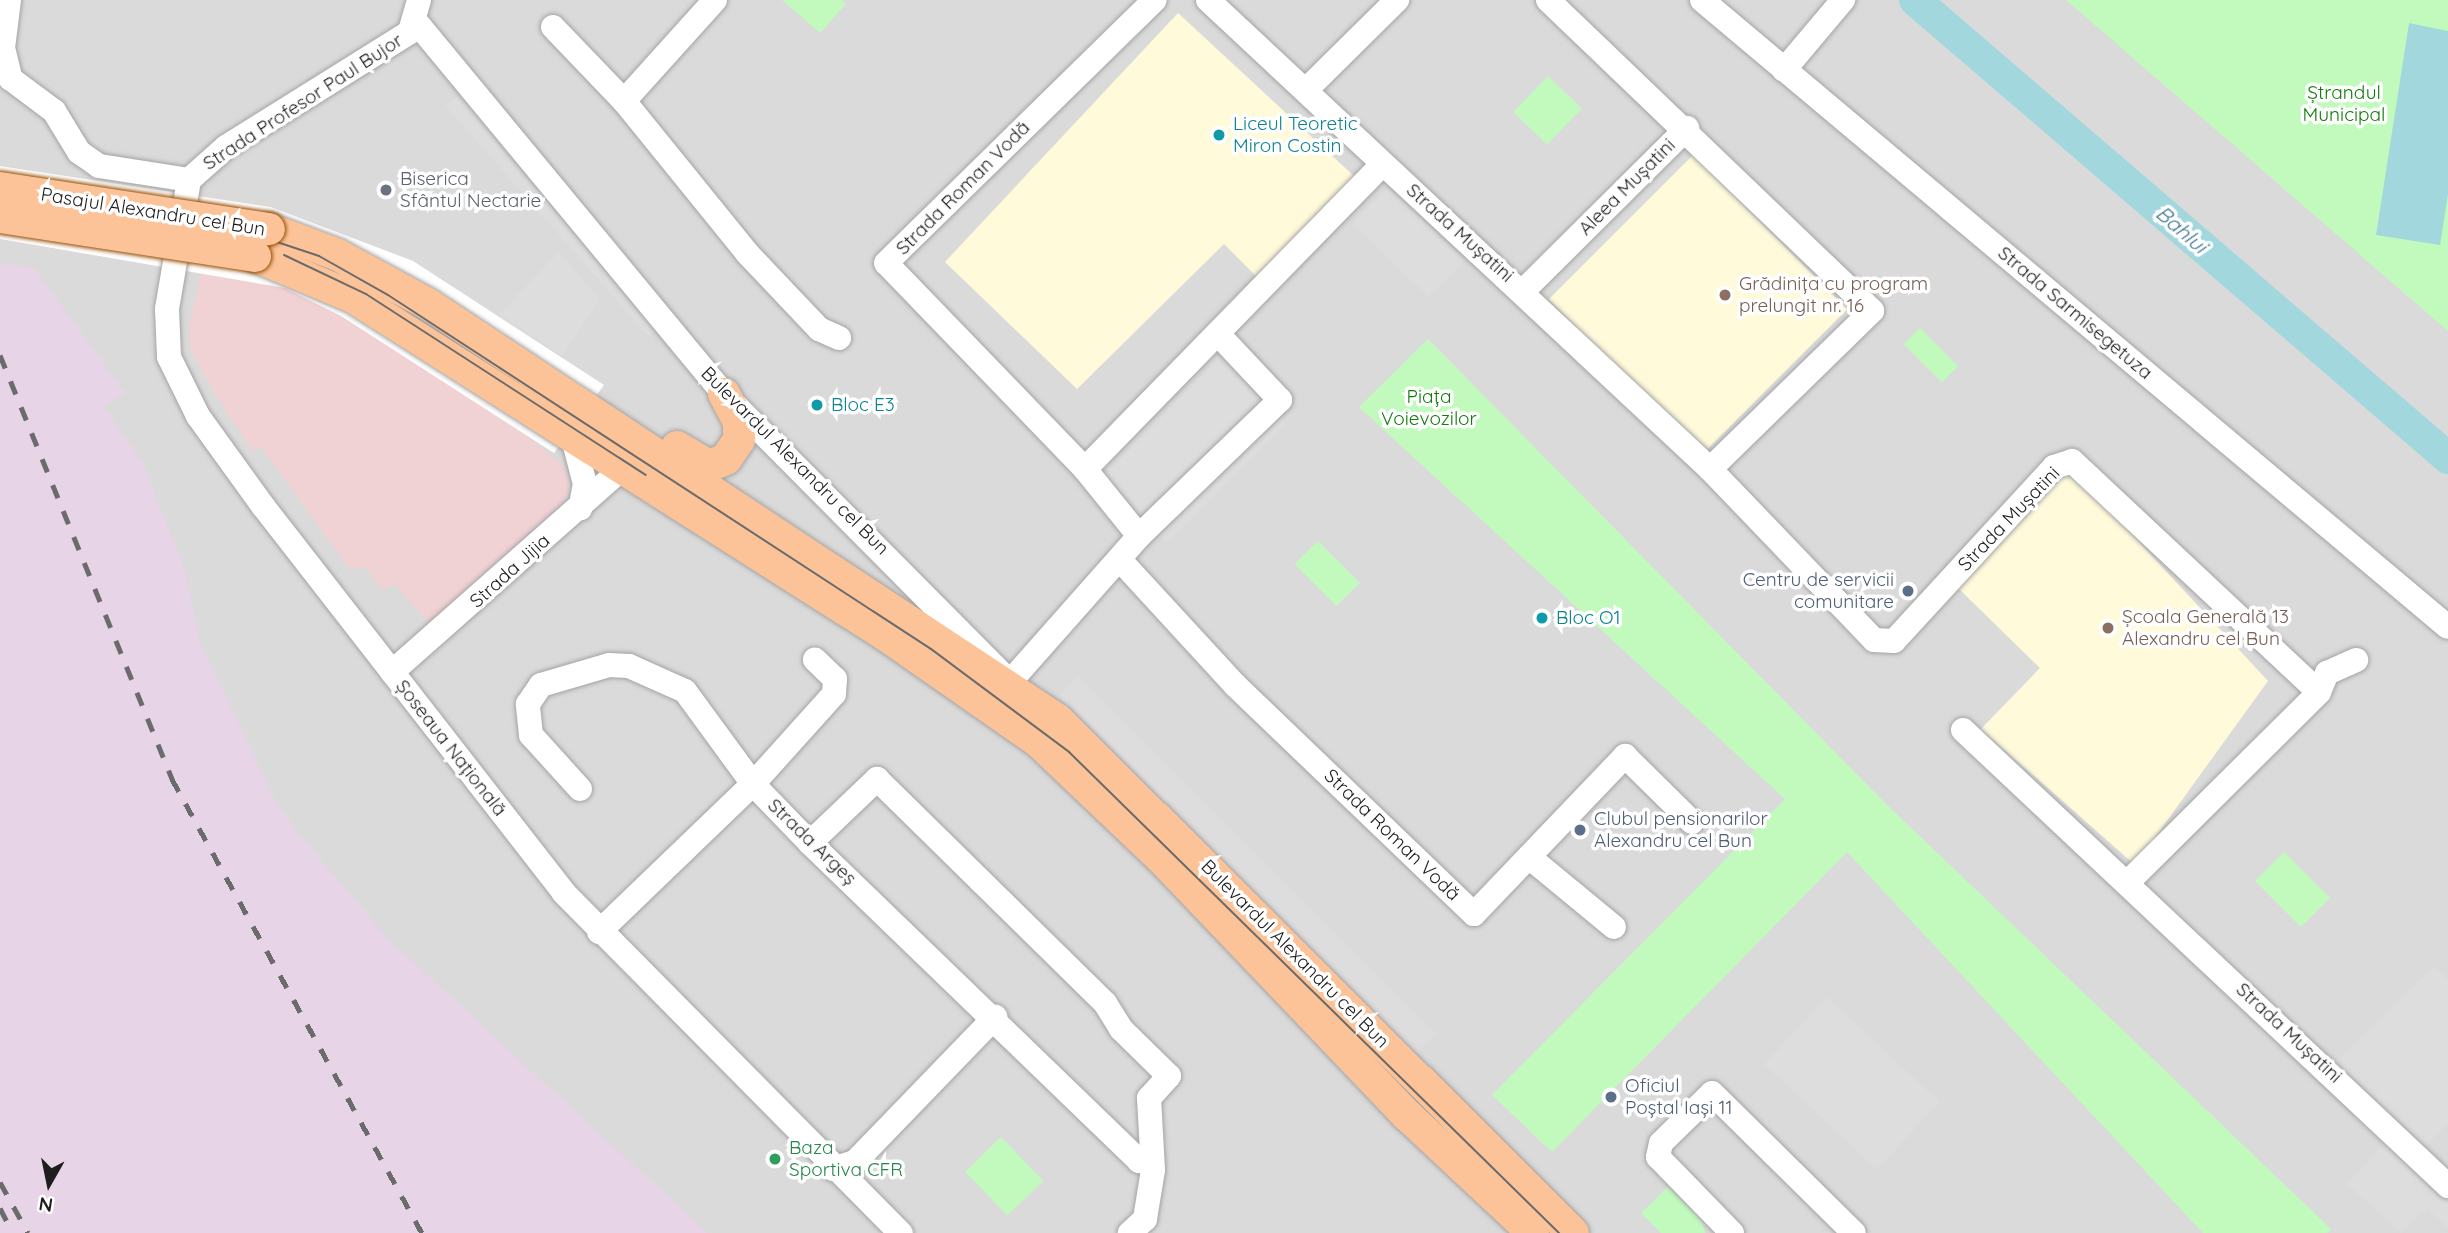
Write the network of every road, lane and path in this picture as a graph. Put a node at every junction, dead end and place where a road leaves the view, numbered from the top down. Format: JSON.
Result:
{"nodes":[{"id":1,"x":9,"y":0,"type":"edge"},
{"id":2,"x":715,"y":0,"type":"edge"},
{"id":3,"x":1155,"y":0,"type":"edge"},
{"id":4,"x":1208,"y":0,"type":"edge"},
{"id":5,"x":1397,"y":0,"type":"edge"},
{"id":6,"x":1548,"y":0,"type":"edge"},
{"id":7,"x":1702,"y":0,"type":"edge"},
{"id":8,"x":1843,"y":0,"type":"edge"},
{"id":9,"x":418,"y":11,"type":"edge"},
{"id":10,"x":553,"y":27,"type":"dead end"},
{"id":11,"x":1784,"y":70,"type":"junction"},
{"id":12,"x":1307,"y":89,"type":"junction"},
{"id":13,"x":624,"y":101,"type":"junction"},
{"id":14,"x":1687,"y":128,"type":"junction"},
{"id":15,"x":1382,"y":165,"type":"junction"},
{"id":16,"x":189,"y":180,"type":"junction"},
{"id":17,"x":0,"y":188,"type":"edge"},
{"id":18,"x":0,"y":217,"type":"edge"},
{"id":19,"x":1524,"y":290,"type":"junction"},
{"id":20,"x":1218,"y":334,"type":"junction"},
{"id":21,"x":839,"y":338,"type":"dead end"},
{"id":22,"x":724,"y":394,"type":"junction"},
{"id":23,"x":594,"y":411,"type":"junction"},
{"id":24,"x":573,"y":438,"type":"junction"},
{"id":25,"x":625,"y":466,"type":"junction"},
{"id":26,"x":1710,"y":468,"type":"junction"},
{"id":27,"x":1085,"y":469,"type":"junction"},
{"id":28,"x":580,"y":509,"type":"junction"},
{"id":29,"x":1139,"y":536,"type":"junction"},
{"id":30,"x":1121,"y":561,"type":"junction"},
{"id":31,"x":2448,"y":627,"type":"edge"},
{"id":32,"x":815,"y":660,"type":"dead end"},
{"id":33,"x":2356,"y":660,"type":"dead end"},
{"id":34,"x":392,"y":671,"type":"junction"},
{"id":35,"x":2319,"y":692,"type":"junction"},
{"id":36,"x":1001,"y":695,"type":"junction"},
{"id":37,"x":1963,"y":730,"type":"dead end"},
{"id":38,"x":753,"y":784,"type":"junction"},
{"id":39,"x":580,"y":789,"type":"dead end"},
{"id":40,"x":1692,"y":822,"type":"dead end"},
{"id":41,"x":810,"y":843,"type":"junction"},
{"id":42,"x":1529,"y":856,"type":"junction"},
{"id":43,"x":2128,"y":881,"type":"junction"},
{"id":44,"x":1614,"y":927,"type":"dead end"},
{"id":45,"x":599,"y":932,"type":"junction"},
{"id":46,"x":995,"y":1017,"type":"junction"},
{"id":47,"x":1152,"y":1158,"type":"junction"},
{"id":48,"x":833,"y":1169,"type":"junction"},
{"id":49,"x":2448,"y":1186,"type":"edge"},
{"id":50,"x":901,"y":1233,"type":"edge"},
{"id":51,"x":1130,"y":1233,"type":"edge"},
{"id":52,"x":1532,"y":1233,"type":"edge"},
{"id":53,"x":1573,"y":1233,"type":"edge"},
{"id":54,"x":1732,"y":1233,"type":"edge"},
{"id":55,"x":1854,"y":1233,"type":"edge"}],
"edges":[{"from":1,"to":16,"type":"street"},
{"from":2,"to":13,"type":"street"},
{"from":3,"to":27,"type":"street","name":"Strada Roman Vodă"},
{"from":4,"to":12,"type":"street","name":"Strada Mușatini"},
{"from":5,"to":12,"type":"street"},
{"from":6,"to":14,"type":"street","name":"Aleea Mușatini"},
{"from":7,"to":11,"type":"street","name":"Strada Sarmisegetuza"},
{"from":8,"to":11,"type":"street"},
{"from":9,"to":16,"type":"street","name":"Strada Profesor Paul Bujor"},
{"from":9,"to":22,"type":"street","name":"Bulevardul Alexandru cel Bun"},
{"from":10,"to":13,"type":"street"},
{"from":11,"to":31,"type":"street","name":"Strada Sarmisegetuza"},
{"from":12,"to":15,"type":"street","name":"Strada Mușatini"},
{"from":13,"to":21,"type":"street"},
{"from":14,"to":19,"type":"street","name":"Aleea Mușatini"},
{"from":14,"to":26,"type":"street"},
{"from":15,"to":19,"type":"street","name":"Strada Mușatini"},
{"from":15,"to":20,"type":"street"},
{"from":16,"to":34,"type":"street","name":"Șoseaua Națională"},
{"from":17,"to":23,"type":"main road","name":"Pasajul Alexandru cel Bun","bridge":true},
{"from":18,"to":24,"type":"main road","name":"Pasajul Alexandru cel Bun","bridge":true},
{"from":19,"to":26,"type":"street","name":"Strada Mușatini"},
{"from":20,"to":27,"type":"street"},
{"from":20,"to":29,"type":"street"},
{"from":22,"to":23,"type":"main road"},
{"from":22,"to":36,"type":"street","name":"Bulevardul Alexandru cel Bun"},
{"from":23,"to":36,"type":"main road","name":"Bulevardul Alexandru cel Bun"},
{"from":24,"to":25,"type":"main road","name":"Bulevardul Alexandru cel Bun"},
{"from":24,"to":28,"type":"street"},
{"from":25,"to":28,"type":"street","name":"Strada Jijia"},
{"from":25,"to":36,"type":"main road","name":"Bulevardul Alexandru cel Bun"},
{"from":26,"to":35,"type":"street","name":"Strada Mușatini"},
{"from":27,"to":29,"type":"street","name":"Strada Roman Vodă"},
{"from":28,"to":34,"type":"street","name":"Strada Jijia"},
{"from":29,"to":30,"type":"street"},
{"from":30,"to":36,"type":"street"},
{"from":30,"to":42,"type":"street","name":"Strada Roman Vodă"},
{"from":32,"to":38,"type":"street"},
{"from":33,"to":35,"type":"street"},
{"from":34,"to":45,"type":"street","name":"Șoseaua Națională"},
{"from":35,"to":43,"type":"street"},
{"from":36,"to":52,"type":"main road","name":"Bulevardul Alexandru cel Bun"},
{"from":36,"to":53,"type":"main road","name":"Bulevardul Alexandru cel Bun"},
{"from":37,"to":43,"type":"street","name":"Strada Mușatini"},
{"from":38,"to":39,"type":"street"},
{"from":38,"to":41,"type":"street","name":"Strada Argeș"},
{"from":38,"to":45,"type":"street","name":"Strada Argeș"},
{"from":40,"to":42,"type":"street","name":"Strada Roman Vodă"},
{"from":41,"to":46,"type":"street","name":"Strada Argeș"},
{"from":41,"to":47,"type":"street"},
{"from":42,"to":44,"type":"street"},
{"from":43,"to":49,"type":"street","name":"Strada Mușatini"},
{"from":45,"to":48,"type":"street","name":"Șoseaua Națională"},
{"from":46,"to":47,"type":"street","name":"Strada Argeș"},
{"from":46,"to":48,"type":"street"},
{"from":47,"to":51,"type":"street"},
{"from":48,"to":50,"type":"street","name":"Șoseaua Națională"},
{"from":54,"to":55,"type":"street"}]}
